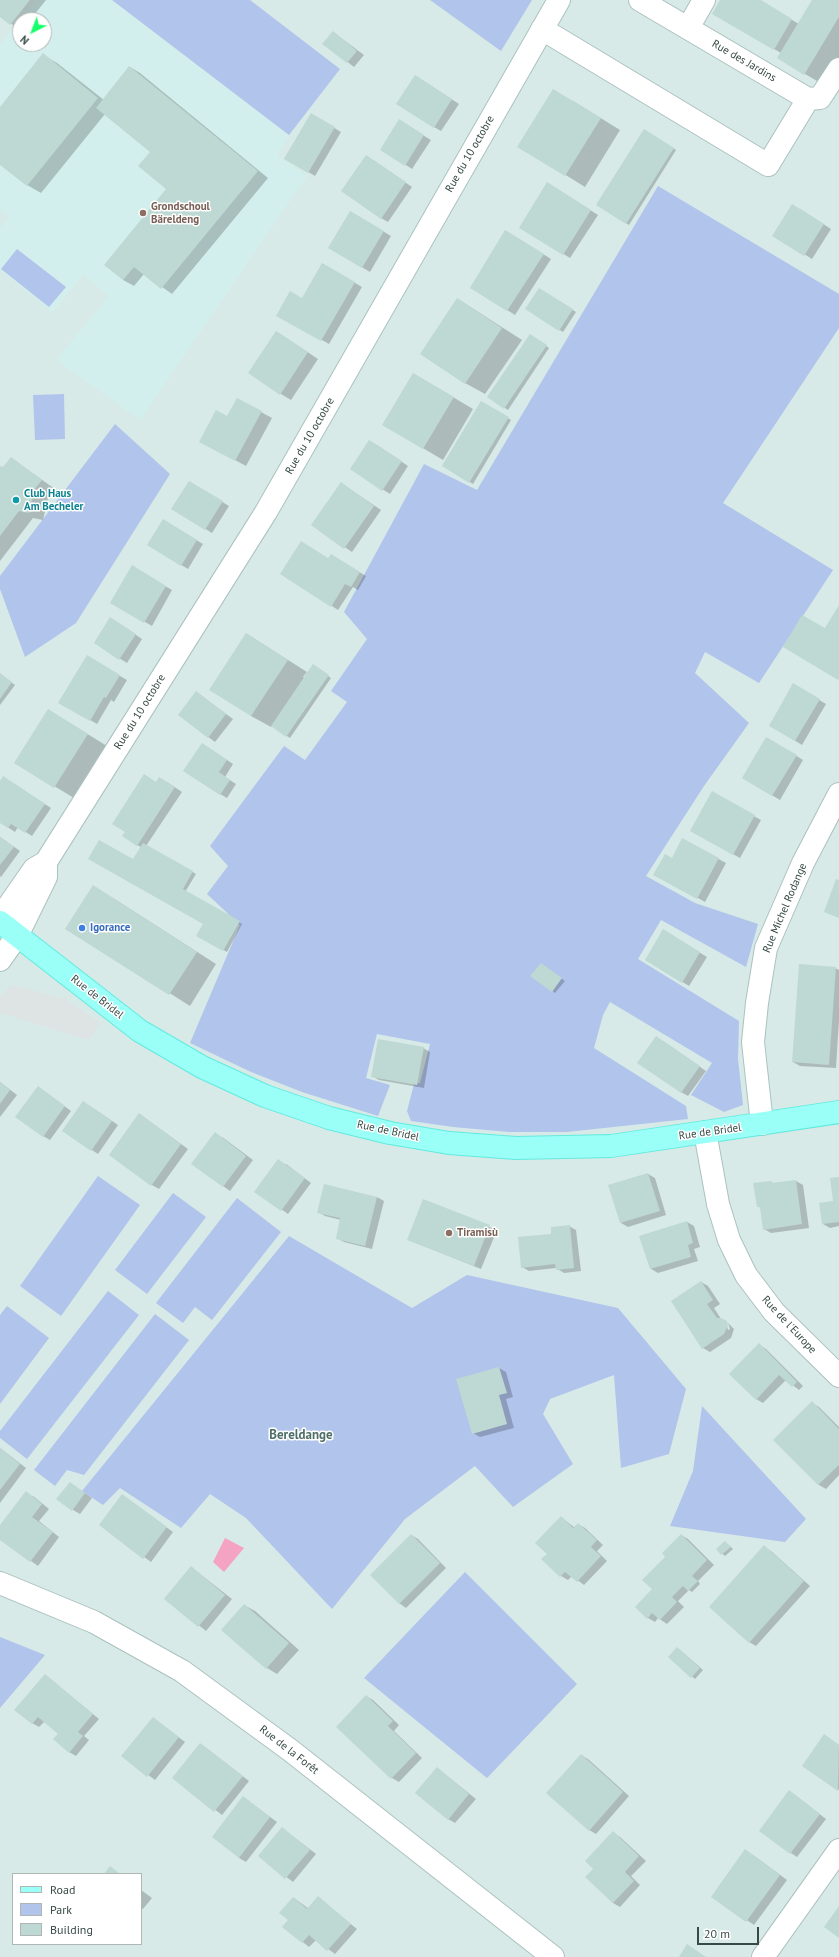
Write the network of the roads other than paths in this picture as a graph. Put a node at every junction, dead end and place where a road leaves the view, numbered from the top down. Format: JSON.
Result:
{"nodes":[{"id":1,"x":559,"y":0,"type":"edge"},
{"id":2,"x":640,"y":0,"type":"edge"},
{"id":3,"x":704,"y":0,"type":"edge"},
{"id":4,"x":688,"y":28,"type":"junction"},
{"id":5,"x":542,"y":29,"type":"junction"},
{"id":6,"x":839,"y":69,"type":"edge"},
{"id":7,"x":808,"y":99,"type":"junction"},
{"id":8,"x":839,"y":794,"type":"edge"},
{"id":9,"x":46,"y":862,"type":"junction"},
{"id":10,"x":0,"y":918,"type":"edge"},
{"id":11,"x":0,"y":922,"type":"edge"},
{"id":12,"x":17,"y":936,"type":"junction"},
{"id":13,"x":0,"y":960,"type":"edge"},
{"id":14,"x":839,"y":1112,"type":"edge"},
{"id":15,"x":762,"y":1124,"type":"junction"},
{"id":16,"x":705,"y":1132,"type":"junction"},
{"id":17,"x":839,"y":1376,"type":"edge"},
{"id":18,"x":0,"y":1583,"type":"edge"},
{"id":19,"x":839,"y":1850,"type":"edge"},
{"id":20,"x":553,"y":1957,"type":"edge"},
{"id":21,"x":763,"y":1957,"type":"edge"}],
"edges":[{"from":1,"to":5,"type":"street","name":"Rue du 10 octobre"},
{"from":2,"to":4,"type":"street","name":"Rue des Jardins"},
{"from":3,"to":4,"type":"street"},
{"from":4,"to":7,"type":"street","name":"Rue des Jardins"},
{"from":5,"to":7,"type":"street"},
{"from":5,"to":9,"type":"street","name":"Rue du 10 octobre"},
{"from":6,"to":7,"type":"street"},
{"from":8,"to":15,"type":"street","name":"Rue Michel Rodange"},
{"from":9,"to":10,"type":"street","name":"Rue du 10 octobre"},
{"from":9,"to":12,"type":"street","name":"Rue du 10 octobre"},
{"from":11,"to":12,"type":"main road","name":"Rue de Bridel"},
{"from":12,"to":13,"type":"street"},
{"from":12,"to":16,"type":"main road","name":"Rue de Bridel"},
{"from":14,"to":15,"type":"main road","name":"Rue de Bridel"},
{"from":15,"to":16,"type":"main road","name":"Rue de Bridel"},
{"from":16,"to":17,"type":"street","name":"Rue de l'Europe"},
{"from":18,"to":20,"type":"street","name":"Rue de la Forêt"},
{"from":19,"to":21,"type":"street"}]}
